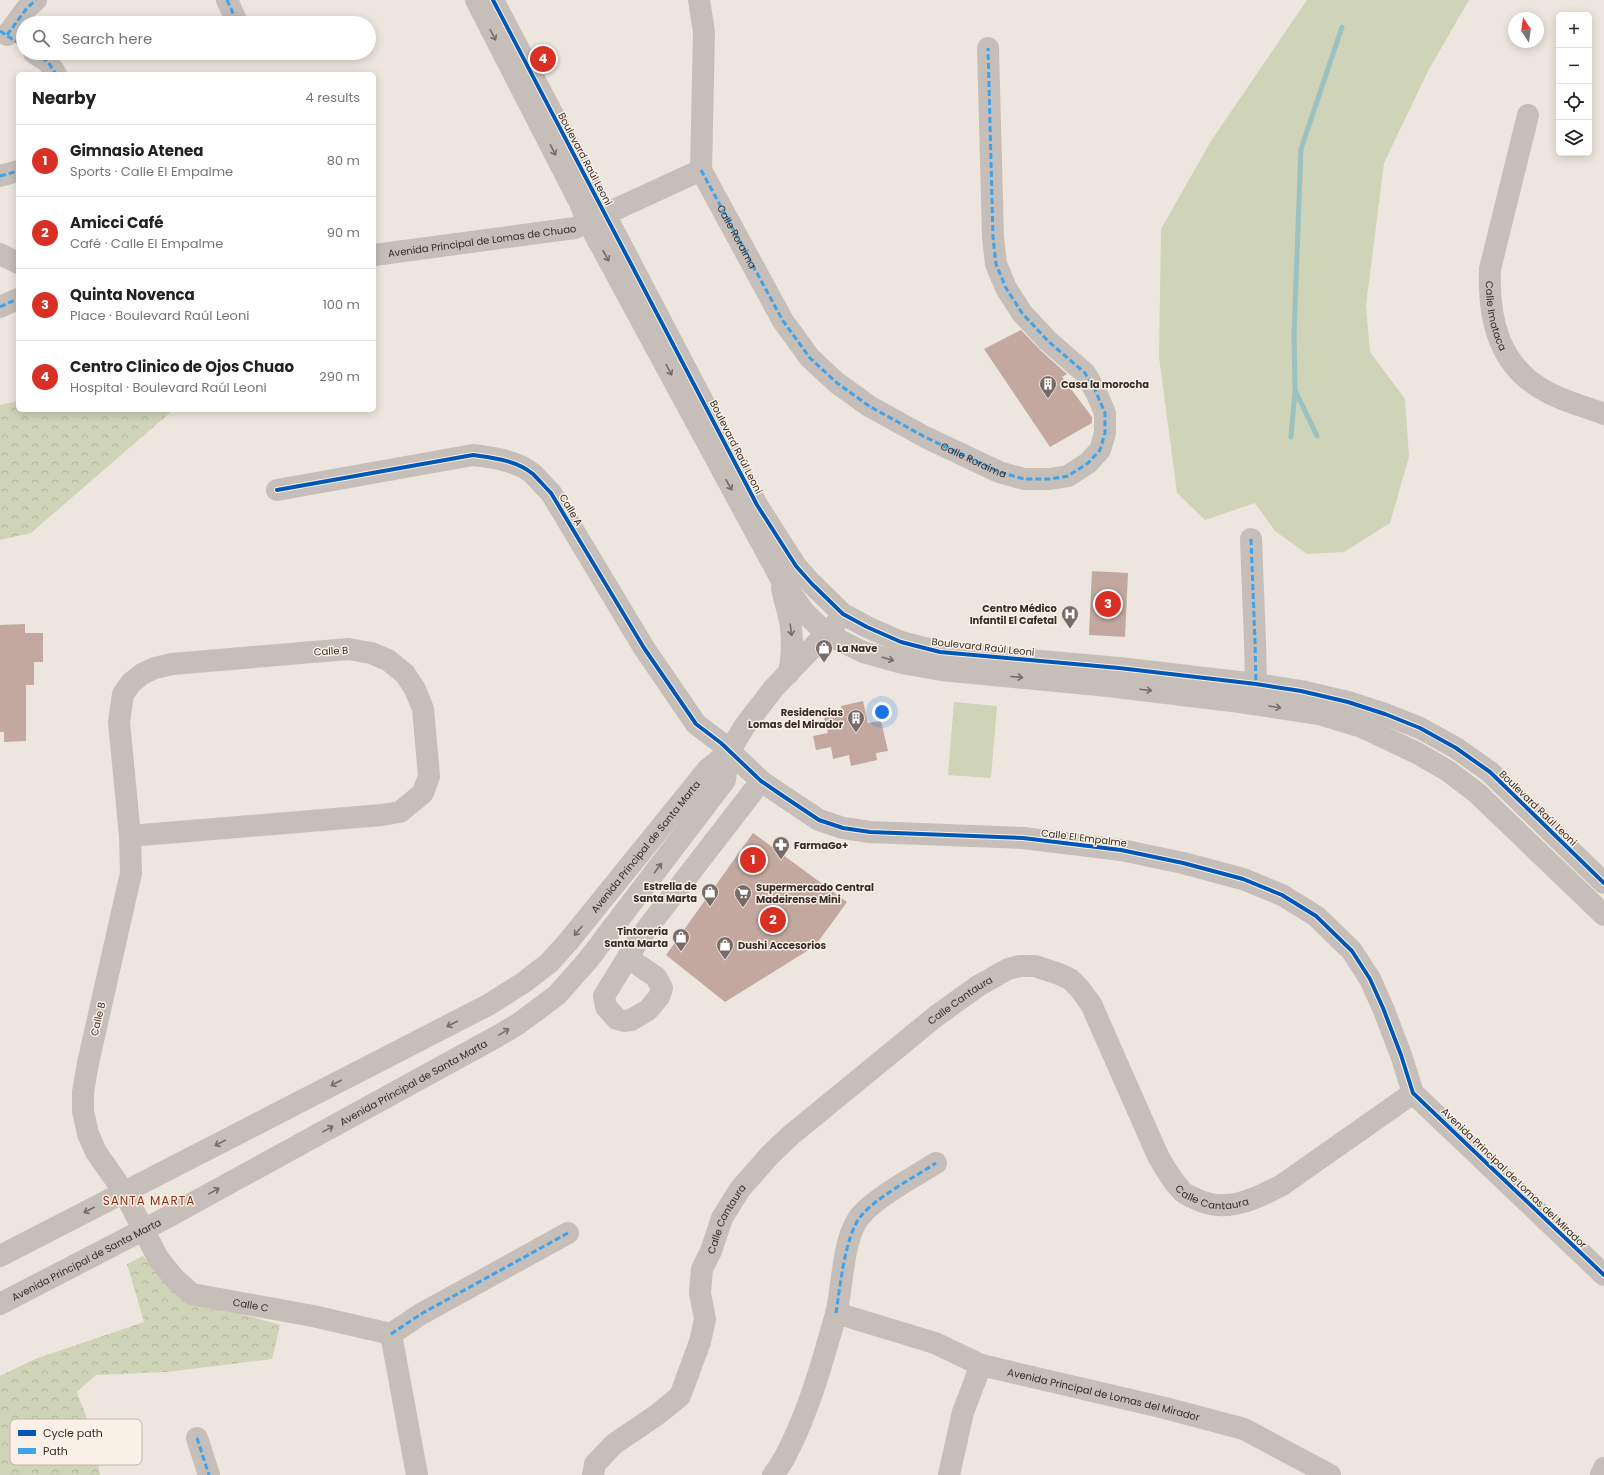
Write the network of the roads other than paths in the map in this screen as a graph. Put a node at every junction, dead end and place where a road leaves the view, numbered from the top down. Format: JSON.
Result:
{"nodes":[{"id":1,"x":36,"y":0,"type":"edge"},
{"id":2,"x":227,"y":0,"type":"edge"},
{"id":3,"x":476,"y":0,"type":"edge"},
{"id":4,"x":493,"y":0,"type":"edge"},
{"id":5,"x":699,"y":0,"type":"edge"},
{"id":6,"x":22,"y":16,"type":"edge"},
{"id":7,"x":234,"y":16,"type":"edge"},
{"id":8,"x":16,"y":27,"type":"edge"},
{"id":9,"x":10,"y":37,"type":"edge"},
{"id":10,"x":988,"y":48,"type":"dead end"},
{"id":11,"x":45,"y":60,"type":"edge"},
{"id":12,"x":55,"y":72,"type":"edge"},
{"id":13,"x":1528,"y":115,"type":"dead end"},
{"id":14,"x":701,"y":170,"type":"junction"},
{"id":15,"x":16,"y":172,"type":"edge"},
{"id":16,"x":0,"y":176,"type":"edge"},
{"id":17,"x":596,"y":218,"type":"junction"},
{"id":18,"x":0,"y":254,"type":"edge"},
{"id":19,"x":376,"y":255,"type":"edge"},
{"id":20,"x":16,"y":261,"type":"edge"},
{"id":21,"x":1604,"y":414,"type":"edge"},
{"id":22,"x":277,"y":490,"type":"dead end"},
{"id":23,"x":1251,"y":539,"type":"dead end"},
{"id":24,"x":781,"y":579,"type":"junction"},
{"id":25,"x":843,"y":614,"type":"junction"},
{"id":26,"x":827,"y":634,"type":"junction"},
{"id":27,"x":789,"y":673,"type":"junction"},
{"id":28,"x":1256,"y":684,"type":"junction"},
{"id":29,"x":729,"y":752,"type":"junction"},
{"id":30,"x":761,"y":781,"type":"junction"},
{"id":31,"x":130,"y":836,"type":"junction"},
{"id":32,"x":1604,"y":883,"type":"edge"},
{"id":33,"x":1604,"y":915,"type":"edge"},
{"id":34,"x":615,"y":924,"type":"junction"},
{"id":35,"x":1413,"y":1093,"type":"junction"},
{"id":36,"x":936,"y":1163,"type":"dead end"},
{"id":37,"x":124,"y":1192,"type":"junction"},
{"id":38,"x":143,"y":1229,"type":"junction"},
{"id":39,"x":568,"y":1233,"type":"dead end"},
{"id":40,"x":0,"y":1256,"type":"edge"},
{"id":41,"x":1604,"y":1275,"type":"edge"},
{"id":42,"x":0,"y":1304,"type":"edge"},
{"id":43,"x":836,"y":1313,"type":"junction"},
{"id":44,"x":390,"y":1334,"type":"junction"},
{"id":45,"x":981,"y":1365,"type":"junction"},
{"id":46,"x":197,"y":1438,"type":"dead end"},
{"id":47,"x":1604,"y":1468,"type":"edge"},
{"id":48,"x":209,"y":1475,"type":"edge"},
{"id":49,"x":416,"y":1475,"type":"edge"},
{"id":50,"x":593,"y":1475,"type":"edge"},
{"id":51,"x":773,"y":1475,"type":"edge"},
{"id":52,"x":949,"y":1475,"type":"edge"},
{"id":53,"x":1330,"y":1475,"type":"edge"},
{"id":54,"x":1601,"y":1475,"type":"edge"}],
"edges":[{"from":1,"to":6,"type":"street"},
{"from":2,"to":7,"type":"street"},
{"from":3,"to":17,"type":"street","name":"Boulevard Raúl Leoni","one_way":true},
{"from":4,"to":17,"type":"street","name":"Boulevard Raúl Leoni"},
{"from":5,"to":14,"type":"street","name":"Calle Roraima"},
{"from":8,"to":9,"type":"street"},
{"from":10,"to":14,"type":"street","name":"Calle Roraima"},
{"from":11,"to":12,"type":"street"},
{"from":13,"to":21,"type":"street","name":"Calle Imataca"},
{"from":14,"to":17,"type":"street","name":"Avenida Principal de Lomas de Chuao"},
{"from":15,"to":16,"type":"street"},
{"from":17,"to":19,"type":"street","name":"Avenida Principal de Lomas de Chuao"},
{"from":17,"to":24,"type":"street","name":"Boulevard Raúl Leoni","one_way":true},
{"from":17,"to":25,"type":"street","name":"Boulevard Raúl Leoni"},
{"from":18,"to":20,"type":"street"},
{"from":22,"to":29,"type":"street","name":"Calle A"},
{"from":23,"to":28,"type":"street"},
{"from":24,"to":26,"type":"street","name":"Boulevard Raúl Leoni"},
{"from":24,"to":27,"type":"street","one_way":true},
{"from":25,"to":26,"type":"street","name":"Avenida Principal de Santa Marta"},
{"from":25,"to":28,"type":"street","name":"Boulevard Raúl Leoni"},
{"from":26,"to":27,"type":"street","name":"Avenida Principal de Santa Marta"},
{"from":26,"to":33,"type":"street","name":"Boulevard Raúl Leoni","one_way":true},
{"from":27,"to":29,"type":"street","name":"Avenida Principal de Santa Marta"},
{"from":28,"to":32,"type":"street","name":"Boulevard Raúl Leoni"},
{"from":29,"to":30,"type":"street","name":"Calle El Empalme"},
{"from":34,"to":29,"type":"street","name":"Avenida Principal de Santa Marta","one_way":true},
{"from":29,"to":37,"type":"street","name":"Avenida Principal de Santa Marta","one_way":true},
{"from":30,"to":34,"type":"street"},
{"from":30,"to":35,"type":"street","name":"Calle El Empalme"},
{"from":31,"to":31,"type":"street","name":"Calle B"},
{"from":31,"to":37,"type":"street","name":"Calle B"},
{"from":38,"to":34,"type":"street","name":"Avenida Principal de Santa Marta","one_way":true},
{"from":35,"to":41,"type":"street","name":"Avenida Principal de Lomas del Mirador"},
{"from":35,"to":50,"type":"street","name":"Calle Cantaura"},
{"from":36,"to":43,"type":"street"},
{"from":37,"to":38,"type":"street","name":"Calle B"},
{"from":37,"to":40,"type":"street","name":"Avenida Principal de Santa Marta","one_way":true},
{"from":38,"to":42,"type":"street","name":"Avenida Principal de Santa Marta"},
{"from":38,"to":44,"type":"street","name":"Calle C"},
{"from":39,"to":44,"type":"street"},
{"from":43,"to":45,"type":"street"},
{"from":43,"to":51,"type":"street"},
{"from":44,"to":49,"type":"street"},
{"from":45,"to":52,"type":"street"},
{"from":45,"to":53,"type":"street","name":"Avenida Principal de Lomas del Mirador"},
{"from":46,"to":48,"type":"street"},
{"from":47,"to":54,"type":"street"}]}
